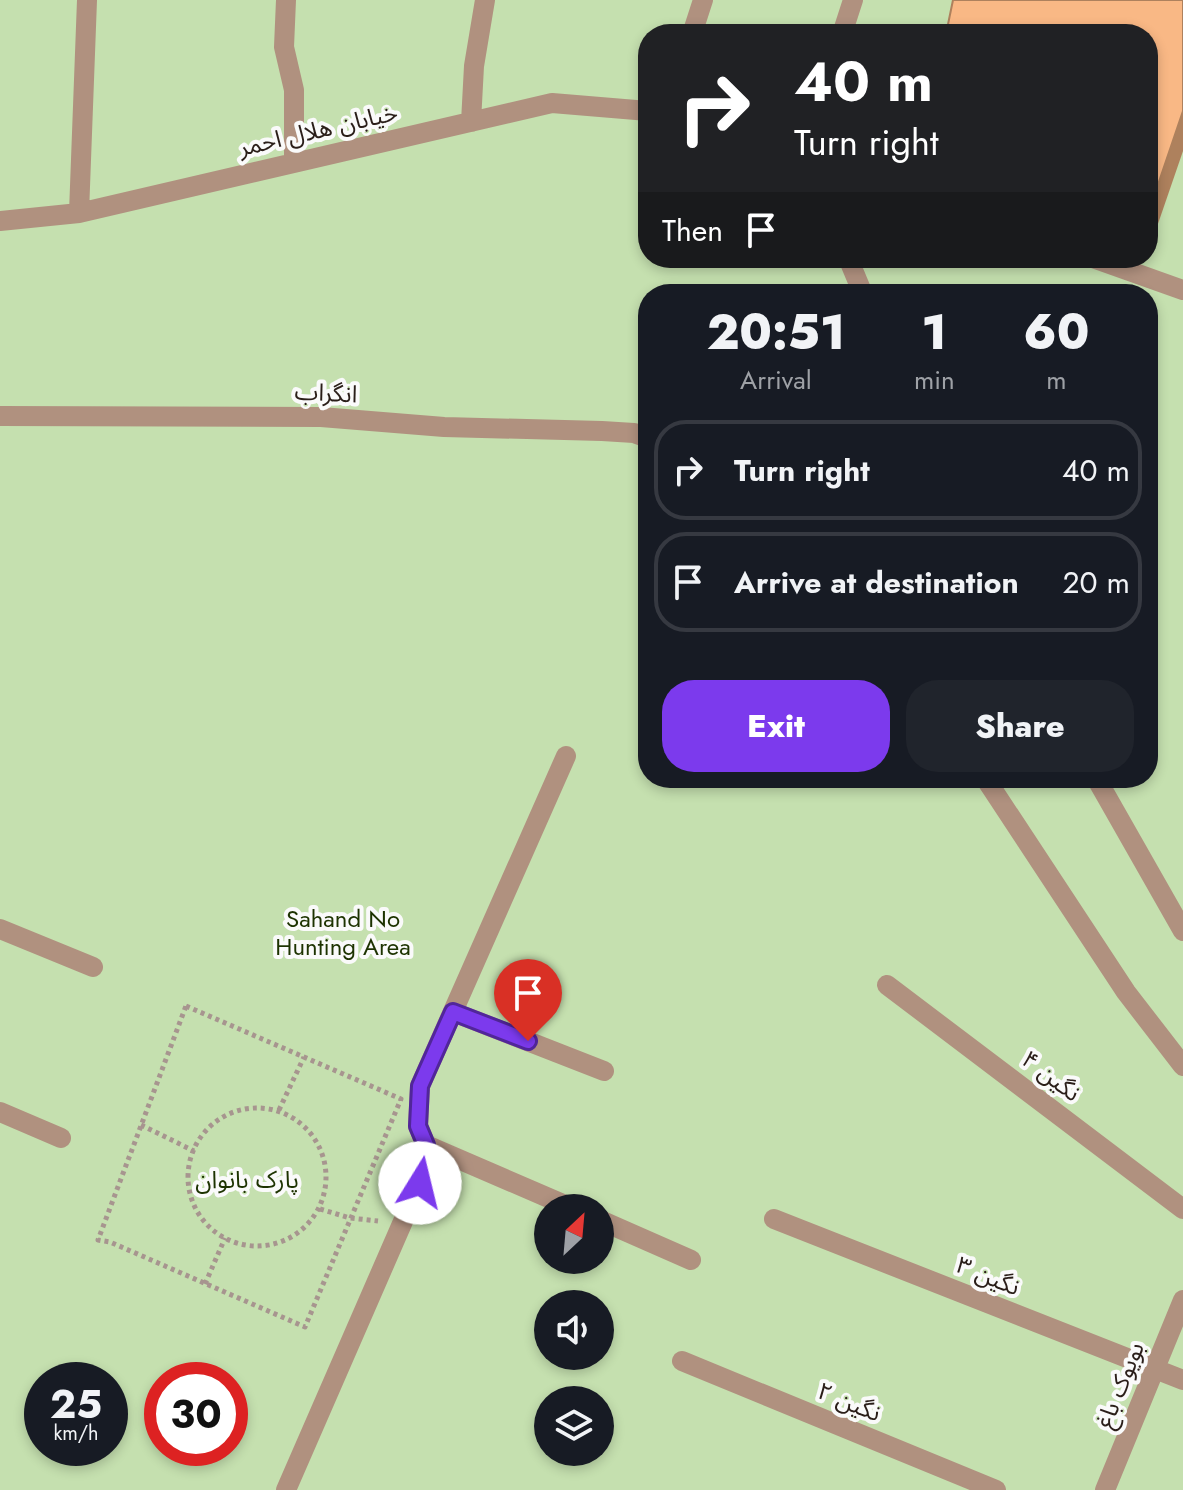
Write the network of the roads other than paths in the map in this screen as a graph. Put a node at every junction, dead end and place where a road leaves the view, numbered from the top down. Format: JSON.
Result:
{"nodes":[{"id":1,"x":87,"y":0,"type":"edge"},
{"id":2,"x":286,"y":0,"type":"edge"},
{"id":3,"x":485,"y":0,"type":"edge"},
{"id":4,"x":703,"y":0,"type":"edge"},
{"id":5,"x":853,"y":0,"type":"edge"},
{"id":6,"x":695,"y":24,"type":"edge"},
{"id":7,"x":845,"y":24,"type":"edge"},
{"id":8,"x":638,"y":110,"type":"edge"},
{"id":9,"x":471,"y":122,"type":"junction"},
{"id":10,"x":294,"y":162,"type":"junction"},
{"id":11,"x":79,"y":213,"type":"junction"},
{"id":12,"x":0,"y":221,"type":"edge"},
{"id":13,"x":1121,"y":268,"type":"edge"},
{"id":14,"x":1183,"y":290,"type":"edge"},
{"id":15,"x":0,"y":416,"type":"edge"},
{"id":16,"x":638,"y":434,"type":"edge"},
{"id":17,"x":566,"y":756,"type":"dead end"},
{"id":18,"x":992,"y":788,"type":"edge"},
{"id":19,"x":1102,"y":788,"type":"edge"},
{"id":20,"x":0,"y":929,"type":"edge"},
{"id":21,"x":1183,"y":931,"type":"edge"},
{"id":22,"x":93,"y":967,"type":"dead end"},
{"id":23,"x":887,"y":985,"type":"dead end"},
{"id":24,"x":453,"y":1012,"type":"junction"},
{"id":25,"x":1183,"y":1066,"type":"edge"},
{"id":26,"x":604,"y":1071,"type":"dead end"},
{"id":27,"x":0,"y":1112,"type":"edge"},
{"id":28,"x":61,"y":1138,"type":"dead end"},
{"id":29,"x":426,"y":1145,"type":"junction"},
{"id":30,"x":540,"y":1194,"type":"edge"},
{"id":31,"x":1183,"y":1209,"type":"edge"},
{"id":32,"x":774,"y":1219,"type":"dead end"},
{"id":33,"x":614,"y":1226,"type":"edge"},
{"id":34,"x":691,"y":1260,"type":"dead end"},
{"id":35,"x":1183,"y":1300,"type":"edge"},
{"id":36,"x":682,"y":1361,"type":"dead end"},
{"id":37,"x":1154,"y":1370,"type":"junction"},
{"id":38,"x":1183,"y":1380,"type":"edge"},
{"id":39,"x":286,"y":1490,"type":"edge"},
{"id":40,"x":996,"y":1490,"type":"edge"},
{"id":41,"x":1105,"y":1490,"type":"edge"}],
"edges":[{"from":1,"to":11,"type":"street"},
{"from":2,"to":10,"type":"street"},
{"from":3,"to":9,"type":"street"},
{"from":4,"to":6,"type":"street"},
{"from":5,"to":7,"type":"street"},
{"from":8,"to":9,"type":"street","name":"خیابان هلال احمر"},
{"from":9,"to":10,"type":"street","name":"خیابان هلال احمر"},
{"from":10,"to":11,"type":"street","name":"خیابان هلال احمر"},
{"from":11,"to":12,"type":"street","name":"خیابان هلال احمر"},
{"from":13,"to":14,"type":"street"},
{"from":15,"to":16,"type":"street","name":"انگراب"},
{"from":17,"to":24,"type":"street"},
{"from":18,"to":25,"type":"street"},
{"from":19,"to":21,"type":"street"},
{"from":20,"to":22,"type":"street"},
{"from":23,"to":31,"type":"street","name":"نگین ۴"},
{"from":24,"to":26,"type":"street"},
{"from":24,"to":29,"type":"street"},
{"from":27,"to":28,"type":"street"},
{"from":29,"to":30,"type":"street"},
{"from":29,"to":39,"type":"street"},
{"from":32,"to":37,"type":"street","name":"نگین ۳"},
{"from":33,"to":34,"type":"street"},
{"from":35,"to":37,"type":"street","name":"بویوک باغ"},
{"from":36,"to":40,"type":"street","name":"نگین ۲"},
{"from":37,"to":38,"type":"street","name":"نگین ۳"},
{"from":37,"to":41,"type":"street","name":"بویوک باغ"}]}
